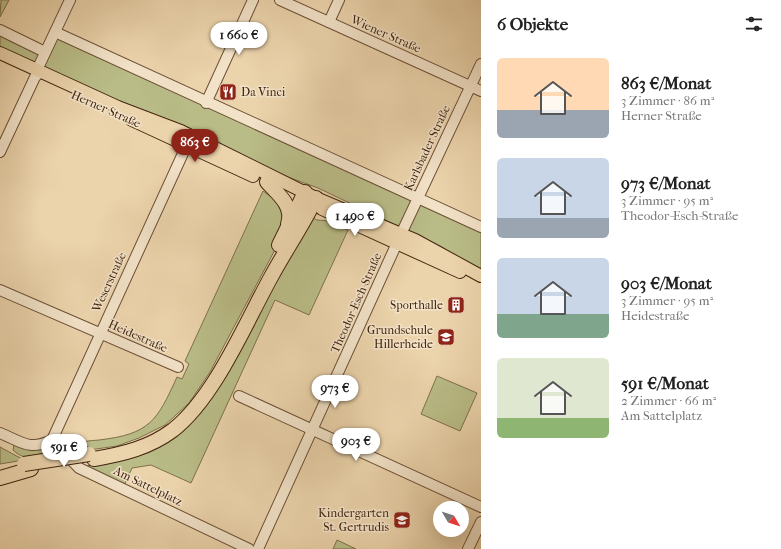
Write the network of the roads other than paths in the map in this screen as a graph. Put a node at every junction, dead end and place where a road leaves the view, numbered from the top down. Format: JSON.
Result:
{"nodes":[{"id":1,"x":70,"y":0,"type":"edge"},
{"id":2,"x":253,"y":0,"type":"edge"},
{"id":3,"x":280,"y":0,"type":"edge"},
{"id":4,"x":339,"y":0,"type":"edge"},
{"id":5,"x":329,"y":22,"type":"junction"},
{"id":6,"x":0,"y":30,"type":"edge"},
{"id":7,"x":55,"y":32,"type":"junction"},
{"id":8,"x":45,"y":52,"type":"junction"},
{"id":9,"x":0,"y":53,"type":"edge"},
{"id":10,"x":0,"y":61,"type":"edge"},
{"id":11,"x":481,"y":64,"type":"edge"},
{"id":12,"x":37,"y":73,"type":"junction"},
{"id":13,"x":471,"y":86,"type":"junction"},
{"id":14,"x":481,"y":91,"type":"edge"},
{"id":15,"x":206,"y":102,"type":"junction"},
{"id":16,"x":189,"y":141,"type":"junction"},
{"id":17,"x":0,"y":152,"type":"edge"},
{"id":18,"x":267,"y":182,"type":"junction"},
{"id":19,"x":419,"y":197,"type":"junction"},
{"id":20,"x":309,"y":199,"type":"junction"},
{"id":21,"x":481,"y":227,"type":"edge"},
{"id":22,"x":286,"y":232,"type":"junction"},
{"id":23,"x":399,"y":238,"type":"junction"},
{"id":24,"x":481,"y":276,"type":"edge"},
{"id":25,"x":481,"y":282,"type":"edge"},
{"id":26,"x":0,"y":290,"type":"edge"},
{"id":27,"x":100,"y":333,"type":"junction"},
{"id":28,"x":178,"y":367,"type":"dead end"},
{"id":29,"x":239,"y":396,"type":"dead end"},
{"id":30,"x":313,"y":430,"type":"junction"},
{"id":31,"x":0,"y":433,"type":"edge"},
{"id":32,"x":52,"y":440,"type":"junction"},
{"id":33,"x":92,"y":456,"type":"junction"},
{"id":34,"x":27,"y":467,"type":"junction"},
{"id":35,"x":0,"y":469,"type":"edge"},
{"id":36,"x":0,"y":472,"type":"edge"},
{"id":37,"x":0,"y":478,"type":"edge"},
{"id":38,"x":481,"y":507,"type":"edge"},
{"id":39,"x":481,"y":522,"type":"edge"},
{"id":40,"x":249,"y":549,"type":"edge"},
{"id":41,"x":258,"y":549,"type":"edge"},
{"id":42,"x":468,"y":549,"type":"edge"}],
"edges":[{"from":1,"to":7,"type":"street"},
{"from":2,"to":15,"type":"street"},
{"from":3,"to":5,"type":"street","name":"Wiener Straße"},
{"from":4,"to":5,"type":"street"},
{"from":5,"to":13,"type":"street","name":"Wiener Straße"},
{"from":6,"to":8,"type":"street"},
{"from":7,"to":8,"type":"street"},
{"from":7,"to":15,"type":"street"},
{"from":8,"to":12,"type":"street"},
{"from":9,"to":12,"type":"main road","name":"Herner Straße"},
{"from":10,"to":12,"type":"main road","name":"Herner Straße"},
{"from":11,"to":13,"type":"street","name":"Karlsbader Straße"},
{"from":12,"to":16,"type":"main road","name":"Herner Straße"},
{"from":12,"to":17,"type":"street"},
{"from":13,"to":14,"type":"street","name":"Wiener Straße"},
{"from":13,"to":19,"type":"street","name":"Karlsbader Straße"},
{"from":15,"to":19,"type":"street"},
{"from":16,"to":18,"type":"main road","name":"Herner Straße"},
{"from":16,"to":20,"type":"main road","name":"Herner Straße"},
{"from":16,"to":27,"type":"street","name":"Weserstraße"},
{"from":18,"to":20,"type":"main road","name":"Herner Straße"},
{"from":18,"to":22,"type":"highway"},
{"from":19,"to":21,"type":"street"},
{"from":19,"to":23,"type":"street","name":"Karlsbader Straße"},
{"from":20,"to":22,"type":"highway"},
{"from":20,"to":23,"type":"main road","name":"Herner Straße"},
{"from":20,"to":33,"type":"highway"},
{"from":22,"to":33,"type":"highway"},
{"from":23,"to":24,"type":"main road","name":"Herner Straße"},
{"from":23,"to":25,"type":"main road","name":"Herner Straße"},
{"from":23,"to":30,"type":"street","name":"Theodor-Esch-Straße"},
{"from":26,"to":27,"type":"street","name":"Heidestraße"},
{"from":27,"to":28,"type":"street","name":"Heidestraße"},
{"from":27,"to":32,"type":"street","name":"Weserstraße"},
{"from":29,"to":30,"type":"street"},
{"from":30,"to":38,"type":"street"},
{"from":30,"to":41,"type":"street","name":"Theodor-Esch-Straße"},
{"from":31,"to":32,"type":"street"},
{"from":32,"to":40,"type":"street","name":"Am Sattelplatz"},
{"from":33,"to":34,"type":"highway"},
{"from":34,"to":35,"type":"highway"},
{"from":34,"to":36,"type":"highway"},
{"from":34,"to":37,"type":"highway"},
{"from":39,"to":42,"type":"street"}]}
